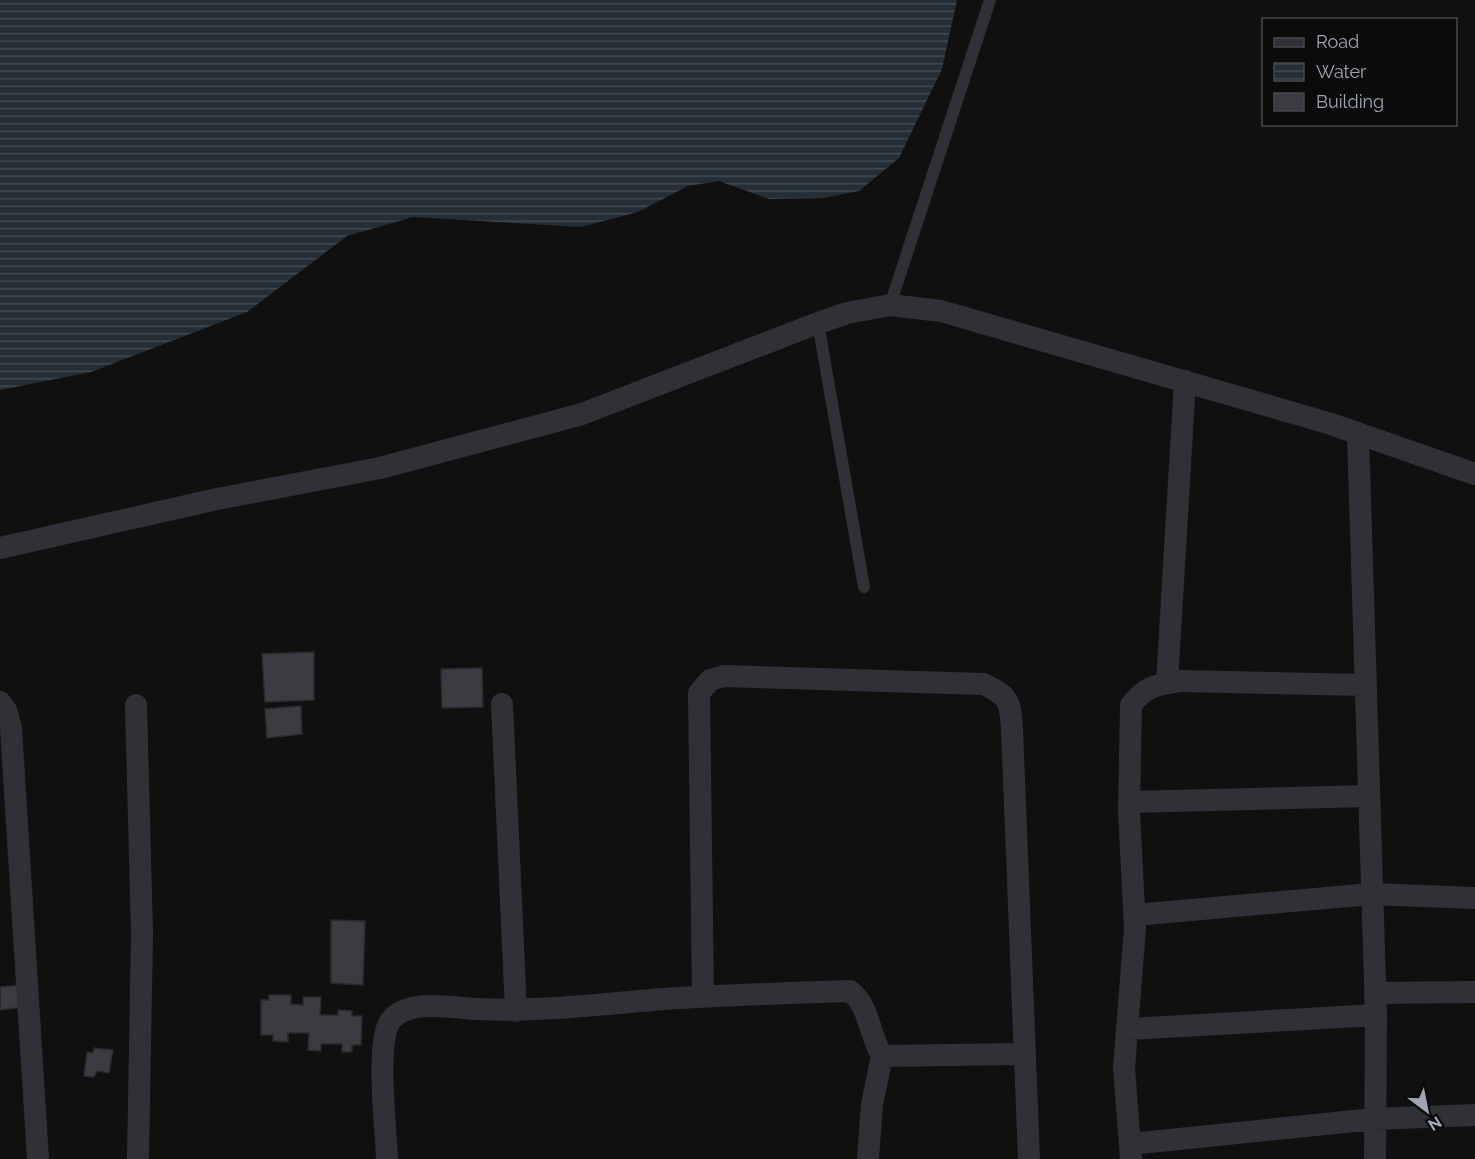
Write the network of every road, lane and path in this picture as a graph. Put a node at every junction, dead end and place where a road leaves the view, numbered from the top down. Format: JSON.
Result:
{"nodes":[{"id":1,"x":990,"y":0,"type":"edge"},
{"id":2,"x":890,"y":305,"type":"junction"},
{"id":3,"x":818,"y":323,"type":"junction"},
{"id":4,"x":1185,"y":381,"type":"junction"},
{"id":5,"x":1358,"y":433,"type":"junction"},
{"id":6,"x":1475,"y":474,"type":"edge"},
{"id":7,"x":0,"y":548,"type":"edge"},
{"id":8,"x":864,"y":587,"type":"dead end"},
{"id":9,"x":1167,"y":683,"type":"junction"},
{"id":10,"x":1364,"y":685,"type":"junction"},
{"id":11,"x":0,"y":702,"type":"edge"},
{"id":12,"x":502,"y":704,"type":"dead end"},
{"id":13,"x":136,"y":705,"type":"dead end"},
{"id":14,"x":1368,"y":796,"type":"junction"},
{"id":15,"x":1129,"y":802,"type":"junction"},
{"id":16,"x":1371,"y":894,"type":"junction"},
{"id":17,"x":1475,"y":898,"type":"edge"},
{"id":18,"x":1135,"y":915,"type":"junction"},
{"id":19,"x":1475,"y":992,"type":"edge"},
{"id":20,"x":703,"y":996,"type":"junction"},
{"id":21,"x":1375,"y":1004,"type":"junction"},
{"id":22,"x":516,"y":1011,"type":"junction"},
{"id":23,"x":1129,"y":1029,"type":"junction"},
{"id":24,"x":1023,"y":1054,"type":"junction"},
{"id":25,"x":882,"y":1056,"type":"junction"},
{"id":26,"x":1475,"y":1115,"type":"edge"},
{"id":27,"x":1374,"y":1119,"type":"junction"},
{"id":28,"x":1130,"y":1152,"type":"edge"},
{"id":29,"x":38,"y":1159,"type":"edge"},
{"id":30,"x":138,"y":1159,"type":"edge"},
{"id":31,"x":387,"y":1159,"type":"edge"},
{"id":32,"x":868,"y":1159,"type":"edge"},
{"id":33,"x":1029,"y":1159,"type":"edge"},
{"id":34,"x":1375,"y":1159,"type":"edge"}],
"edges":[{"from":1,"to":2,"type":"lane"},
{"from":2,"to":3,"type":"street"},
{"from":2,"to":4,"type":"street"},
{"from":3,"to":7,"type":"street"},
{"from":3,"to":8,"type":"lane"},
{"from":4,"to":5,"type":"street"},
{"from":4,"to":9,"type":"street"},
{"from":5,"to":6,"type":"street"},
{"from":5,"to":10,"type":"street"},
{"from":9,"to":10,"type":"street"},
{"from":9,"to":15,"type":"street"},
{"from":10,"to":14,"type":"street"},
{"from":11,"to":29,"type":"street"},
{"from":12,"to":22,"type":"street"},
{"from":13,"to":30,"type":"street"},
{"from":14,"to":15,"type":"street"},
{"from":14,"to":16,"type":"street"},
{"from":15,"to":18,"type":"street"},
{"from":16,"to":17,"type":"street"},
{"from":16,"to":18,"type":"street"},
{"from":16,"to":21,"type":"street"},
{"from":18,"to":23,"type":"street"},
{"from":19,"to":21,"type":"street"},
{"from":20,"to":22,"type":"street"},
{"from":20,"to":24,"type":"street"},
{"from":20,"to":25,"type":"street"},
{"from":21,"to":23,"type":"street"},
{"from":21,"to":27,"type":"street"},
{"from":22,"to":31,"type":"street"},
{"from":23,"to":28,"type":"street"},
{"from":24,"to":25,"type":"street"},
{"from":24,"to":33,"type":"street"},
{"from":25,"to":32,"type":"street"},
{"from":26,"to":27,"type":"street"},
{"from":27,"to":28,"type":"street"},
{"from":27,"to":34,"type":"street"}]}
